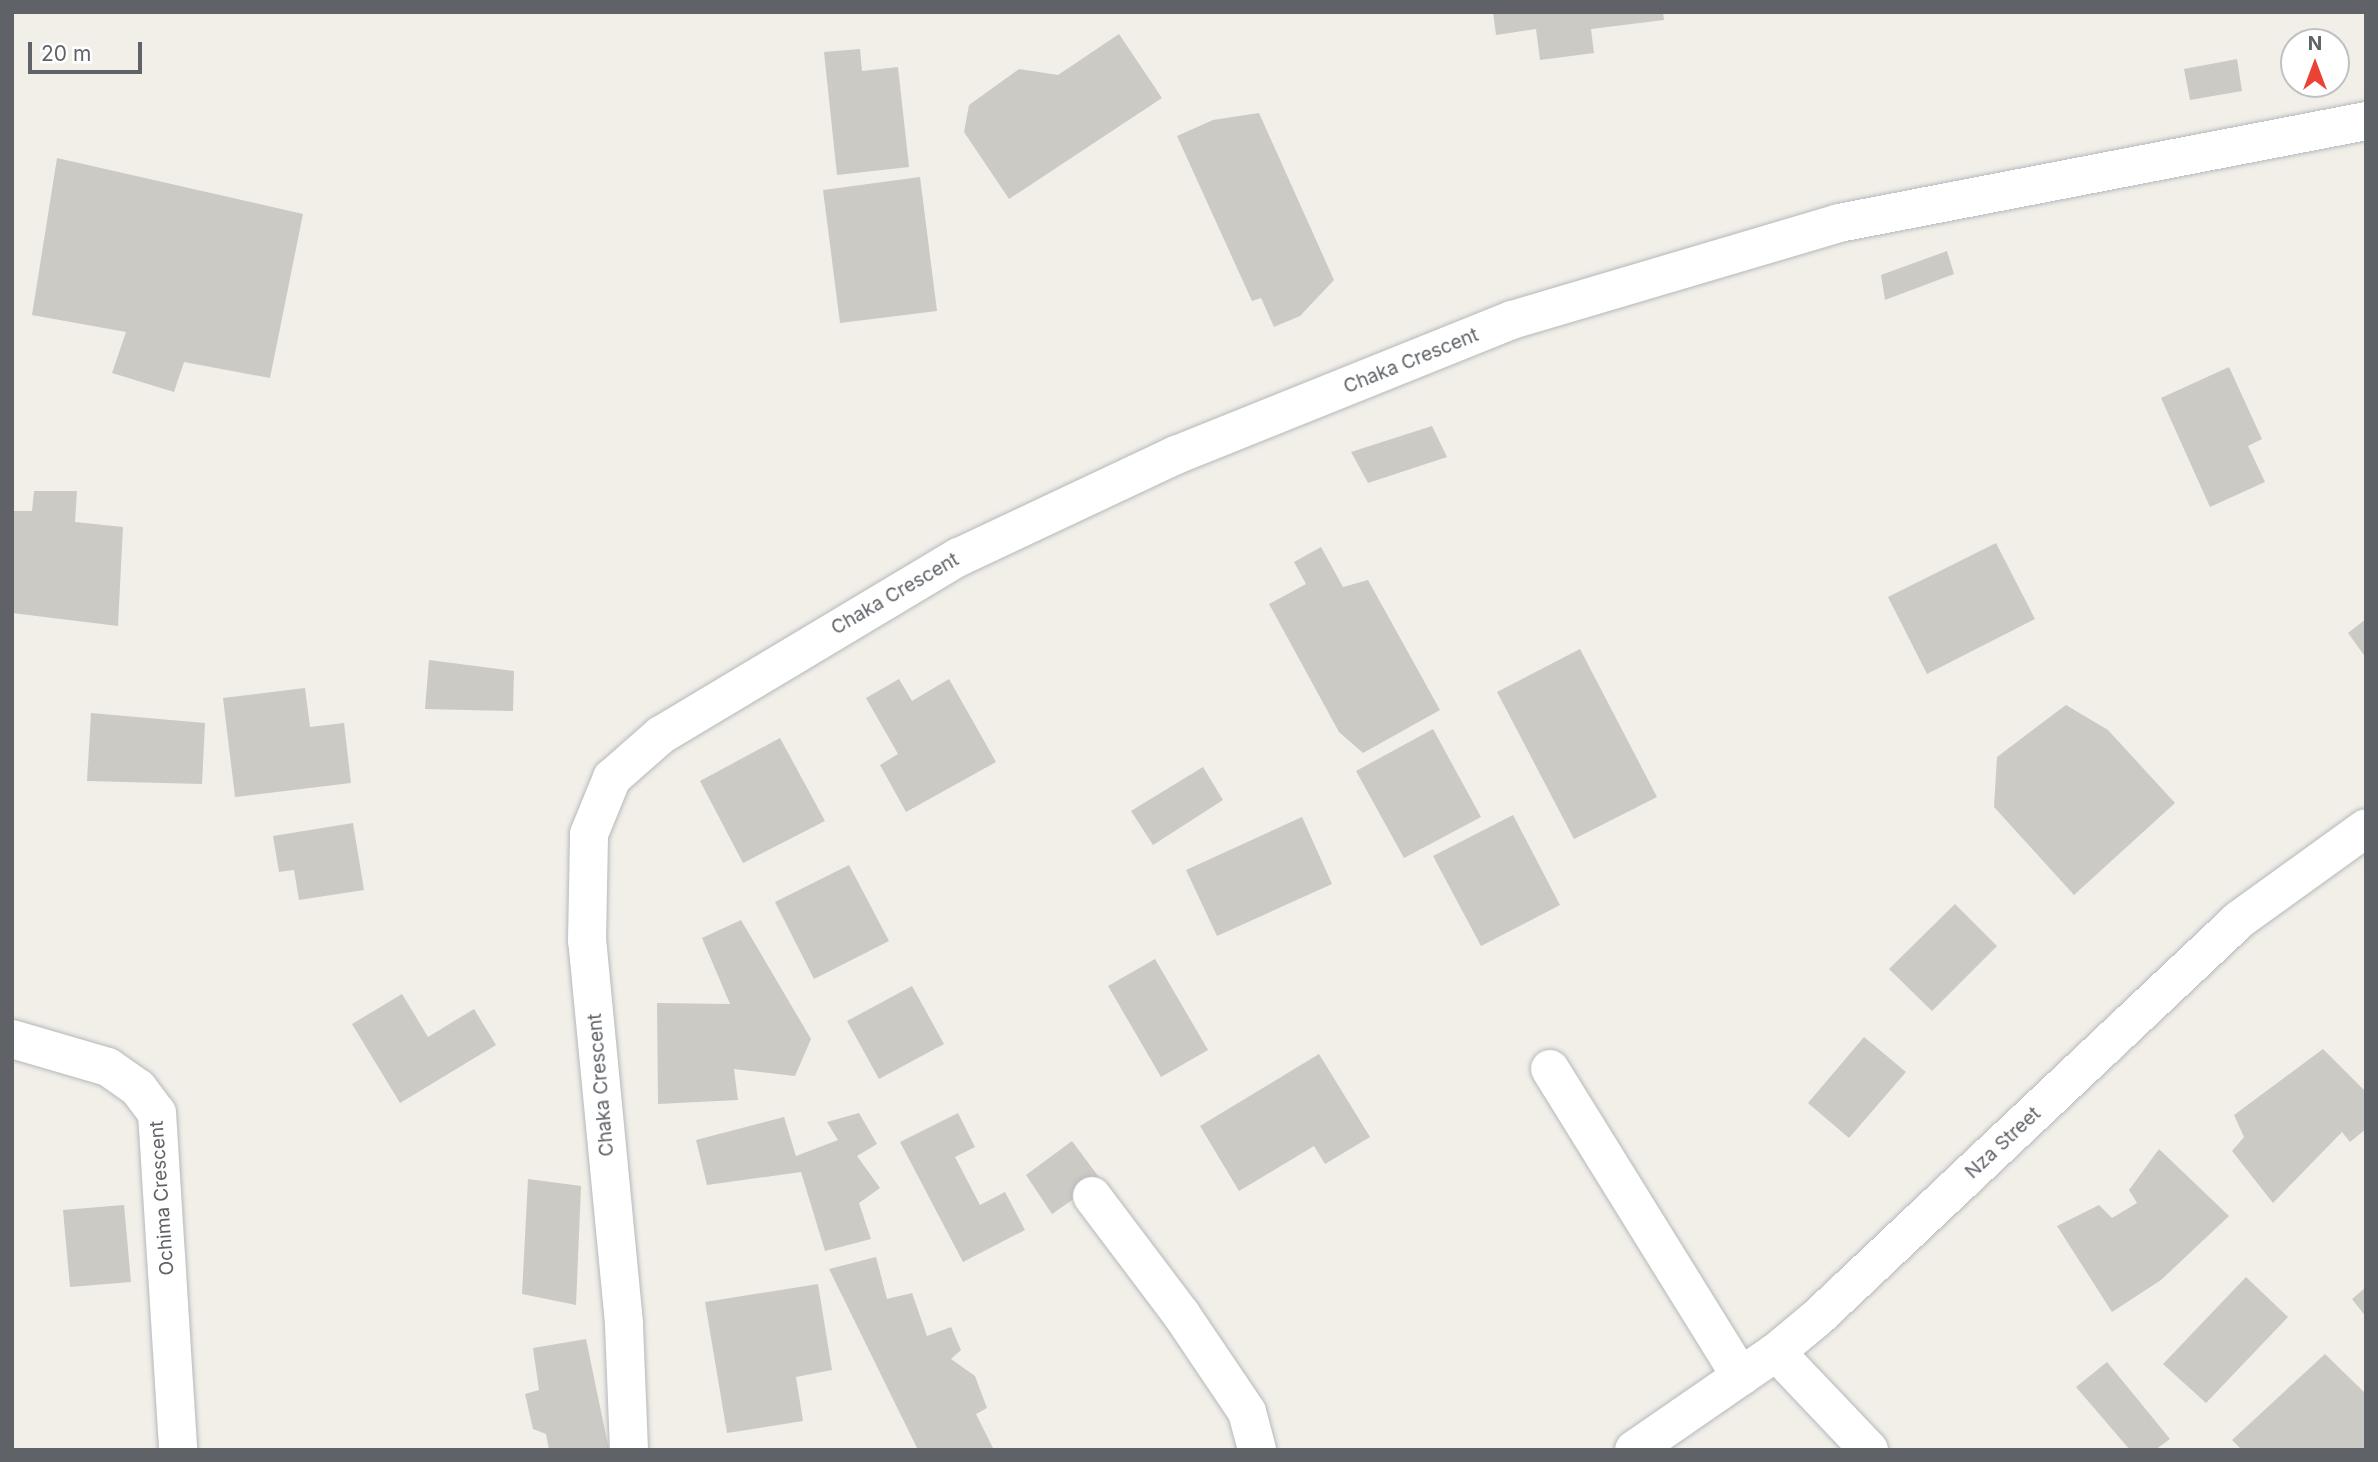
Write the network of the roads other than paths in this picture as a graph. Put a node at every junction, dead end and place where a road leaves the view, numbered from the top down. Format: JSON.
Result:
{"nodes":[{"id":1,"x":2366,"y":121,"type":"edge"},
{"id":2,"x":2366,"y":828,"type":"edge"},
{"id":3,"x":12,"y":1039,"type":"edge"},
{"id":4,"x":1550,"y":1069,"type":"dead end"},
{"id":5,"x":1092,"y":1196,"type":"dead end"},
{"id":6,"x":1776,"y":1352,"type":"junction"},
{"id":7,"x":1741,"y":1377,"type":"junction"},
{"id":8,"x":178,"y":1450,"type":"edge"},
{"id":9,"x":629,"y":1450,"type":"edge"},
{"id":10,"x":1257,"y":1450,"type":"edge"},
{"id":11,"x":1634,"y":1450,"type":"edge"},
{"id":12,"x":1869,"y":1450,"type":"edge"}],
"edges":[{"from":1,"to":9,"type":"street","name":"Chaka Crescent"},
{"from":2,"to":6,"type":"street","name":"Nza Street"},
{"from":3,"to":8,"type":"street","name":"Ochima Crescent"},
{"from":4,"to":7,"type":"street"},
{"from":5,"to":10,"type":"street"},
{"from":6,"to":7,"type":"street","name":"Nza Street"},
{"from":6,"to":12,"type":"street"},
{"from":7,"to":11,"type":"street","name":"Nza Street"}]}
